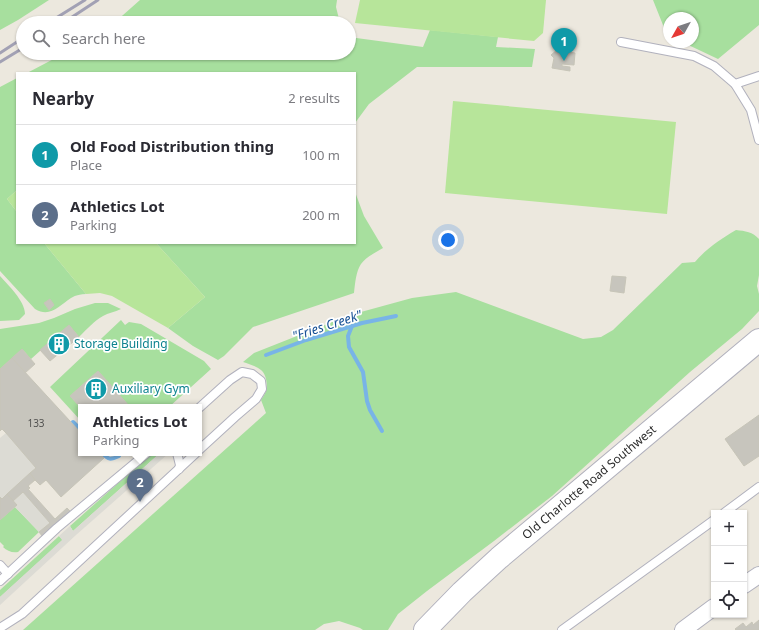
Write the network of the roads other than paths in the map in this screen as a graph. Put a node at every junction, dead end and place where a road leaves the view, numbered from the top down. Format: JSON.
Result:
{"nodes":[{"id":1,"x":621,"y":42,"type":"dead end"},
{"id":2,"x":759,"y":76,"type":"edge"},
{"id":3,"x":735,"y":84,"type":"junction"},
{"id":4,"x":759,"y":140,"type":"edge"},
{"id":5,"x":759,"y":340,"type":"edge"},
{"id":6,"x":202,"y":405,"type":"edge"},
{"id":7,"x":202,"y":447,"type":"edge"},
{"id":8,"x":143,"y":456,"type":"edge"},
{"id":9,"x":178,"y":456,"type":"edge"},
{"id":10,"x":193,"y":456,"type":"edge"},
{"id":11,"x":179,"y":469,"type":"junction"},
{"id":12,"x":759,"y":487,"type":"edge"},
{"id":13,"x":728,"y":510,"type":"edge"},
{"id":14,"x":711,"y":522,"type":"edge"},
{"id":15,"x":0,"y":565,"type":"edge"},
{"id":16,"x":8,"y":574,"type":"junction"},
{"id":17,"x":759,"y":575,"type":"edge"},
{"id":18,"x":0,"y":581,"type":"edge"},
{"id":19,"x":747,"y":583,"type":"edge"},
{"id":20,"x":711,"y":609,"type":"edge"},
{"id":21,"x":0,"y":628,"type":"edge"},
{"id":22,"x":425,"y":630,"type":"edge"},
{"id":23,"x":562,"y":630,"type":"edge"},
{"id":24,"x":683,"y":630,"type":"edge"}],
"edges":[{"from":1,"to":3,"type":"lane"},
{"from":2,"to":3,"type":"lane"},
{"from":3,"to":4,"type":"lane"},
{"from":5,"to":22,"type":"main road","name":"Old Charlotte Road Southwest"},
{"from":6,"to":7,"type":"lane"},
{"from":8,"to":16,"type":"lane"},
{"from":9,"to":11,"type":"lane"},
{"from":10,"to":11,"type":"lane"},
{"from":11,"to":21,"type":"lane"},
{"from":12,"to":13,"type":"lane"},
{"from":14,"to":23,"type":"lane"},
{"from":15,"to":16,"type":"lane"},
{"from":16,"to":18,"type":"lane"},
{"from":17,"to":19,"type":"street"},
{"from":20,"to":24,"type":"street"}]}
